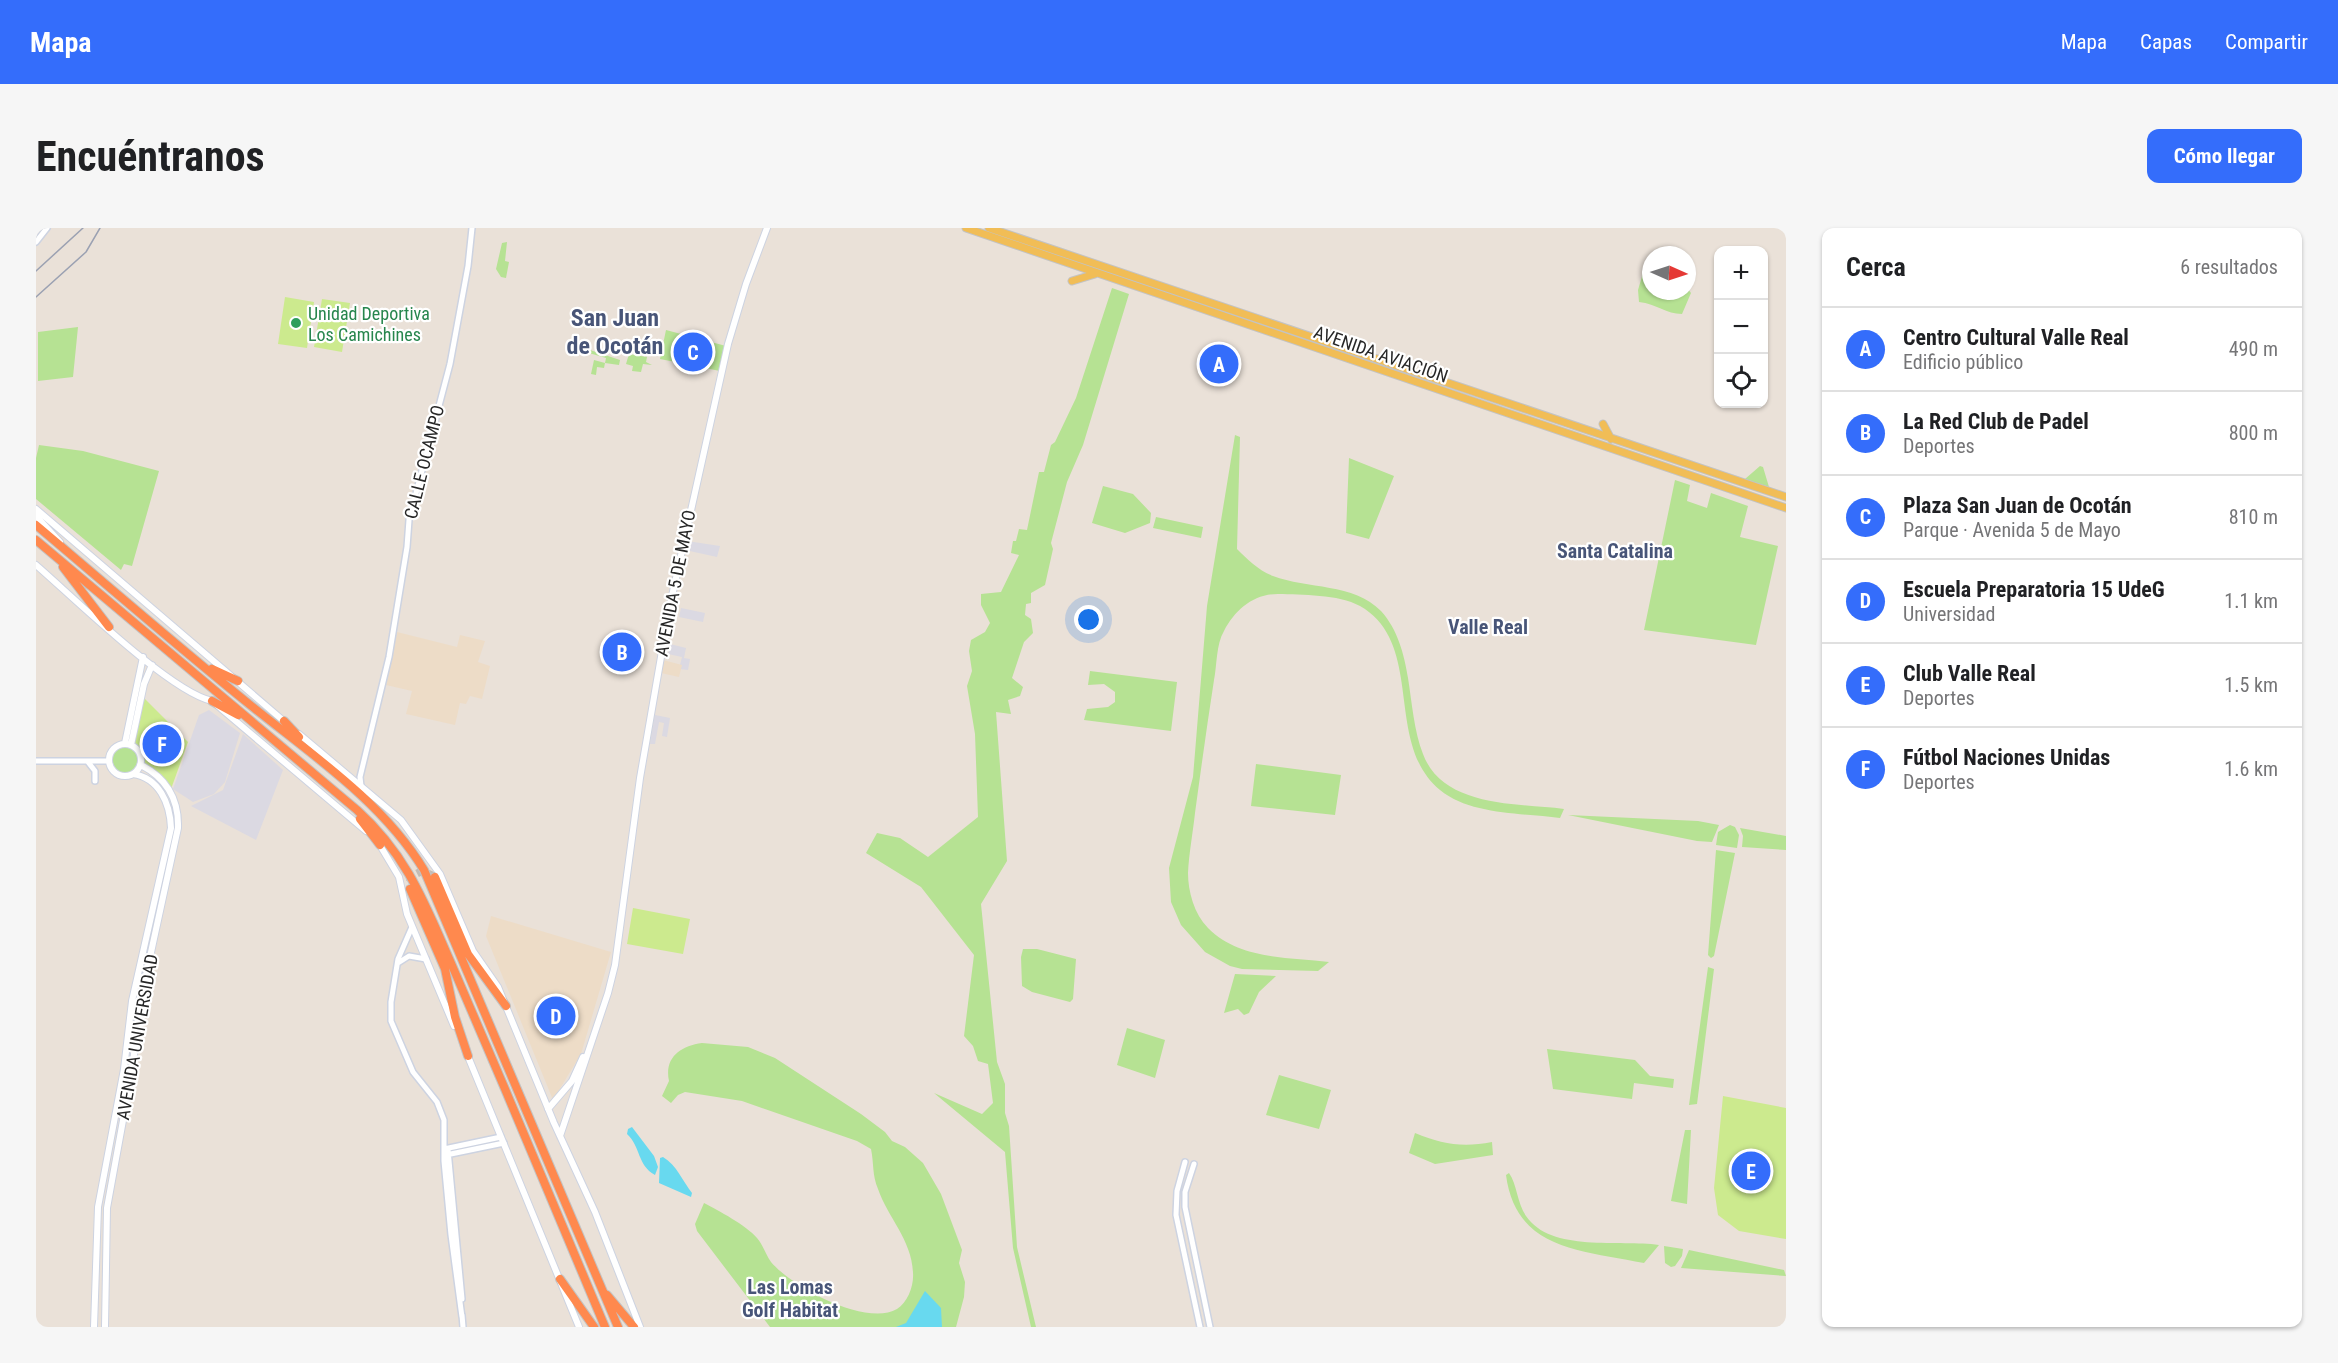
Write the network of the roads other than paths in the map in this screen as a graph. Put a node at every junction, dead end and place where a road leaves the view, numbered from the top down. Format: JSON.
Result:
{"nodes":[{"id":1,"x":47,"y":228,"type":"edge"},
{"id":2,"x":472,"y":228,"type":"edge"},
{"id":3,"x":767,"y":228,"type":"edge"},
{"id":4,"x":966,"y":228,"type":"edge"},
{"id":5,"x":989,"y":228,"type":"edge"},
{"id":6,"x":36,"y":242,"type":"edge"},
{"id":7,"x":1101,"y":274,"type":"junction"},
{"id":8,"x":1072,"y":281,"type":"dead end"},
{"id":9,"x":1603,"y":424,"type":"dead end"},
{"id":10,"x":1611,"y":439,"type":"junction"},
{"id":11,"x":1662,"y":456,"type":"junction"},
{"id":12,"x":1659,"y":464,"type":"junction"},
{"id":13,"x":1786,"y":497,"type":"edge"},
{"id":14,"x":1786,"y":508,"type":"edge"},
{"id":15,"x":36,"y":509,"type":"edge"},
{"id":16,"x":36,"y":516,"type":"edge"},
{"id":17,"x":36,"y":525,"type":"edge"},
{"id":18,"x":36,"y":540,"type":"edge"},
{"id":19,"x":65,"y":550,"type":"junction"},
{"id":20,"x":56,"y":557,"type":"junction"},
{"id":21,"x":36,"y":565,"type":"edge"},
{"id":22,"x":109,"y":627,"type":"junction"},
{"id":23,"x":143,"y":657,"type":"junction"},
{"id":24,"x":199,"y":663,"type":"junction"},
{"id":25,"x":152,"y":665,"type":"junction"},
{"id":26,"x":238,"y":681,"type":"junction"},
{"id":27,"x":212,"y":701,"type":"junction"},
{"id":28,"x":284,"y":721,"type":"junction"},
{"id":29,"x":251,"y":722,"type":"junction"},
{"id":30,"x":128,"y":744,"type":"junction"},
{"id":31,"x":315,"y":755,"type":"junction"},
{"id":32,"x":36,"y":760,"type":"edge"},
{"id":33,"x":109,"y":761,"type":"junction"},
{"id":34,"x":87,"y":762,"type":"junction"},
{"id":35,"x":141,"y":765,"type":"junction"},
{"id":36,"x":363,"y":767,"type":"junction"},
{"id":37,"x":133,"y":774,"type":"junction"},
{"id":38,"x":350,"y":777,"type":"junction"},
{"id":39,"x":95,"y":781,"type":"dead end"},
{"id":40,"x":361,"y":786,"type":"junction"},
{"id":41,"x":340,"y":796,"type":"junction"},
{"id":42,"x":380,"y":844,"type":"junction"},
{"id":43,"x":435,"y":877,"type":"dead end"},
{"id":44,"x":410,"y":889,"type":"dead end"},
{"id":45,"x":412,"y":927,"type":"junction"},
{"id":46,"x":617,"y":945,"type":"junction"},
{"id":47,"x":426,"y":959,"type":"junction"},
{"id":48,"x":398,"y":963,"type":"junction"},
{"id":49,"x":506,"y":1006,"type":"junction"},
{"id":50,"x":468,"y":1056,"type":"junction"},
{"id":51,"x":548,"y":1109,"type":"junction"},
{"id":52,"x":560,"y":1136,"type":"junction"},
{"id":53,"x":503,"y":1140,"type":"junction"},
{"id":54,"x":446,"y":1152,"type":"junction"},
{"id":55,"x":1179,"y":1182,"type":"junction"},
{"id":56,"x":1187,"y":1184,"type":"junction"},
{"id":57,"x":1198,"y":1271,"type":"junction"},
{"id":58,"x":1188,"y":1274,"type":"junction"},
{"id":59,"x":560,"y":1280,"type":"junction"},
{"id":60,"x":602,"y":1288,"type":"junction"},
{"id":61,"x":94,"y":1327,"type":"edge"},
{"id":62,"x":105,"y":1327,"type":"edge"},
{"id":63,"x":463,"y":1327,"type":"edge"},
{"id":64,"x":579,"y":1327,"type":"edge"},
{"id":65,"x":594,"y":1327,"type":"edge"},
{"id":66,"x":605,"y":1327,"type":"edge"},
{"id":67,"x":618,"y":1327,"type":"edge"},
{"id":68,"x":634,"y":1327,"type":"edge"},
{"id":69,"x":640,"y":1327,"type":"edge"},
{"id":70,"x":1200,"y":1327,"type":"edge"},
{"id":71,"x":1209,"y":1327,"type":"edge"}],
"edges":[{"from":1,"to":6,"type":"street"},
{"from":2,"to":36,"type":"street","name":"CALLE OCAMPO"},
{"from":3,"to":46,"type":"main road","name":"AVENIDA 5 DE MAYO"},
{"from":4,"to":7,"type":"main road","name":"AVENIDA AVIACIÓN"},
{"from":5,"to":10,"type":"main road","name":"AVENIDA AVIACIÓN"},
{"from":7,"to":8,"type":"main road"},
{"from":7,"to":12,"type":"main road","name":"AVENIDA AVIACIÓN"},
{"from":9,"to":10,"type":"main road"},
{"from":10,"to":11,"type":"main road","name":"AVENIDA AVIACIÓN"},
{"from":11,"to":12,"type":"main road"},
{"from":11,"to":13,"type":"main road","name":"AVENIDA AVIACIÓN"},
{"from":12,"to":14,"type":"main road","name":"AVENIDA AVIACIÓN"},
{"from":15,"to":26,"type":"main road"},
{"from":16,"to":19,"type":"main road"},
{"from":17,"to":19,"type":"highway"},
{"from":18,"to":20,"type":"highway"},
{"from":19,"to":24,"type":"highway"},
{"from":20,"to":22,"type":"highway"},
{"from":20,"to":29,"type":"highway"},
{"from":21,"to":22,"type":"main road"},
{"from":22,"to":23,"type":"main road"},
{"from":23,"to":25,"type":"main road"},
{"from":23,"to":30,"type":"main road"},
{"from":24,"to":26,"type":"highway"},
{"from":24,"to":31,"type":"highway"},
{"from":25,"to":27,"type":"main road"},
{"from":25,"to":30,"type":"main road"},
{"from":26,"to":28,"type":"main road"},
{"from":27,"to":29,"type":"highway"},
{"from":27,"to":42,"type":"main road"},
{"from":28,"to":31,"type":"highway"},
{"from":28,"to":38,"type":"main road"},
{"from":29,"to":41,"type":"highway"},
{"from":30,"to":33,"type":"main road"},
{"from":30,"to":35,"type":"main road"},
{"from":31,"to":60,"type":"highway"},
{"from":32,"to":34,"type":"street"},
{"from":33,"to":34,"type":"street"},
{"from":33,"to":37,"type":"main road"},
{"from":34,"to":39,"type":"street"},
{"from":35,"to":37,"type":"main road"},
{"from":35,"to":62,"type":"main road","name":"AVENIDA UNIVERSIDAD"},
{"from":36,"to":38,"type":"street"},
{"from":36,"to":40,"type":"street","name":"CALLE OCAMPO"},
{"from":37,"to":61,"type":"main road","name":"AVENIDA UNIVERSIDAD"},
{"from":38,"to":40,"type":"main road"},
{"from":40,"to":49,"type":"main road"},
{"from":41,"to":42,"type":"highway"},
{"from":41,"to":66,"type":"highway"},
{"from":42,"to":45,"type":"main road"},
{"from":43,"to":49,"type":"highway"},
{"from":44,"to":50,"type":"highway"},
{"from":45,"to":47,"type":"main road"},
{"from":45,"to":48,"type":"street"},
{"from":46,"to":51,"type":"main road","name":"AVENIDA 5 DE MAYO"},
{"from":46,"to":52,"type":"main road","name":"AVENIDA 5 DE MAYO"},
{"from":47,"to":48,"type":"street"},
{"from":47,"to":50,"type":"main road"},
{"from":48,"to":54,"type":"street"},
{"from":49,"to":51,"type":"main road"},
{"from":50,"to":53,"type":"main road"},
{"from":51,"to":52,"type":"main road"},
{"from":52,"to":69,"type":"main road"},
{"from":53,"to":54,"type":"street"},
{"from":53,"to":59,"type":"main road"},
{"from":54,"to":63,"type":"street"},
{"from":55,"to":56,"type":"street"},
{"from":55,"to":56,"type":"street"},
{"from":55,"to":58,"type":"street"},
{"from":56,"to":57,"type":"street"},
{"from":57,"to":58,"type":"street"},
{"from":57,"to":71,"type":"street"},
{"from":58,"to":70,"type":"street"},
{"from":59,"to":64,"type":"main road"},
{"from":59,"to":65,"type":"highway"},
{"from":60,"to":67,"type":"highway"},
{"from":60,"to":68,"type":"highway"}]}
